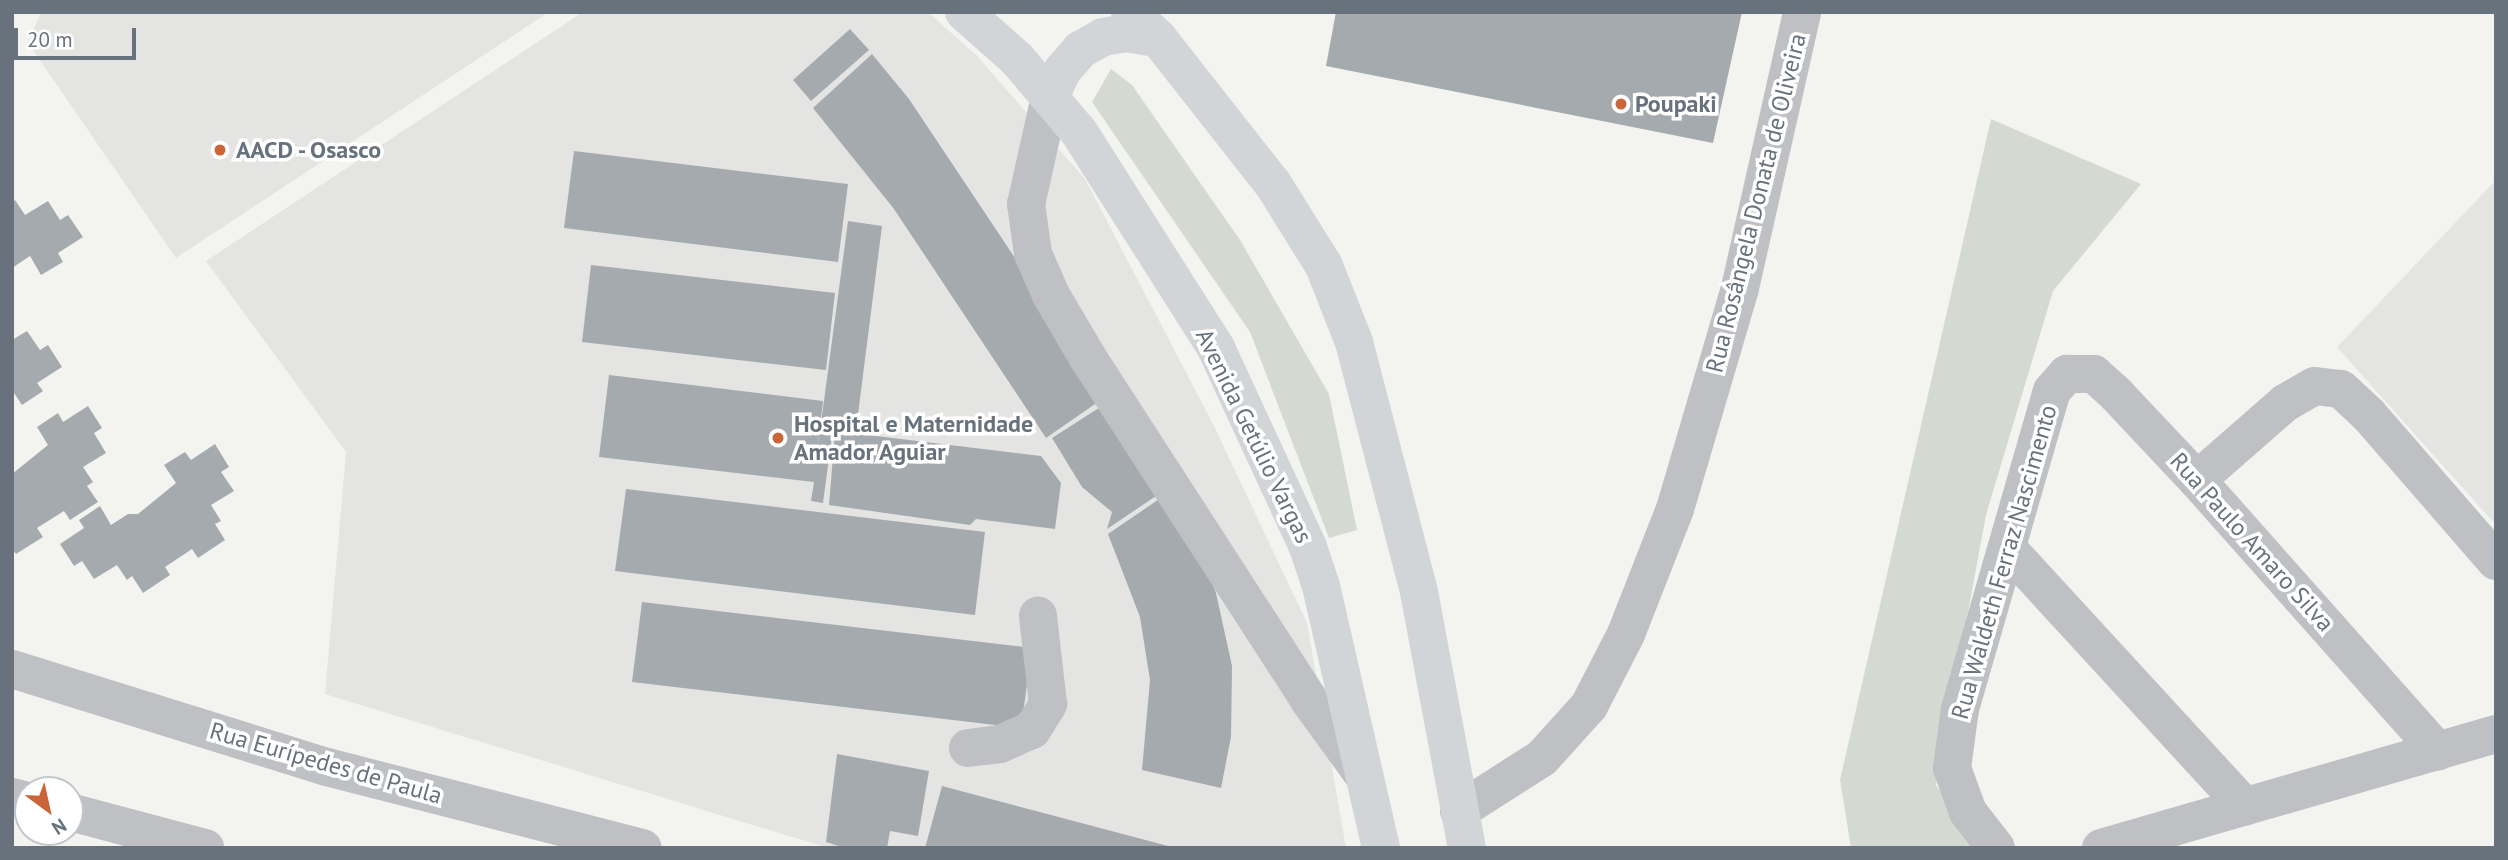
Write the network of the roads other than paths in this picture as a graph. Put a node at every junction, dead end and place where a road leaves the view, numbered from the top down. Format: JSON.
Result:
{"nodes":[{"id":1,"x":964,"y":12,"type":"edge"},
{"id":2,"x":1130,"y":12,"type":"edge"},
{"id":3,"x":1802,"y":12,"type":"edge"},
{"id":4,"x":1158,"y":38,"type":"junction"},
{"id":5,"x":1050,"y":97,"type":"junction"},
{"id":6,"x":2052,"y":391,"type":"joint"},
{"id":7,"x":2197,"y":480,"type":"junction"},
{"id":8,"x":2008,"y":549,"type":"junction"},
{"id":9,"x":2496,"y":561,"type":"edge"},
{"id":10,"x":1038,"y":616,"type":"dead end"},
{"id":11,"x":12,"y":669,"type":"edge"},
{"id":12,"x":2496,"y":734,"type":"edge"},
{"id":13,"x":968,"y":748,"type":"dead end"},
{"id":14,"x":2438,"y":751,"type":"junction"},
{"id":15,"x":1364,"y":776,"type":"junction"},
{"id":16,"x":2245,"y":807,"type":"junction"},
{"id":17,"x":1459,"y":811,"type":"junction"},
{"id":18,"x":84,"y":816,"type":"edge"},
{"id":19,"x":205,"y":848,"type":"edge"},
{"id":20,"x":643,"y":848,"type":"edge"},
{"id":21,"x":1381,"y":848,"type":"edge"},
{"id":22,"x":1467,"y":848,"type":"edge"},
{"id":23,"x":1996,"y":848,"type":"edge"},
{"id":24,"x":2101,"y":848,"type":"edge"}],
"edges":[{"from":1,"to":5,"type":"main road","name":"Avenida Getúlio Vargas"},
{"from":2,"to":4,"type":"main road"},
{"from":3,"to":17,"type":"street","name":"Rua Rosângela Donata de Oliveira"},
{"from":4,"to":5,"type":"main road"},
{"from":4,"to":17,"type":"main road"},
{"from":5,"to":15,"type":"main road","name":"Avenida Getúlio Vargas"},
{"from":5,"to":15,"type":"street"},
{"from":6,"to":7,"type":"street","name":"Rua Paulo Amaro Silva"},
{"from":6,"to":8,"type":"street","name":"Rua Waldeth Ferraz Nascimento"},
{"from":7,"to":9,"type":"street"},
{"from":7,"to":14,"type":"street","name":"Rua Paulo Amaro Silva"},
{"from":8,"to":16,"type":"street"},
{"from":8,"to":23,"type":"street","name":"Rua Waldeth Ferraz Nascimento"},
{"from":10,"to":13,"type":"street"},
{"from":11,"to":20,"type":"street","name":"Rua Eurípedes de Paula"},
{"from":12,"to":14,"type":"street"},
{"from":14,"to":16,"type":"street"},
{"from":15,"to":21,"type":"main road","name":"Avenida Getúlio Vargas"},
{"from":16,"to":24,"type":"street"},
{"from":17,"to":22,"type":"main road"},
{"from":18,"to":19,"type":"street"}]}
